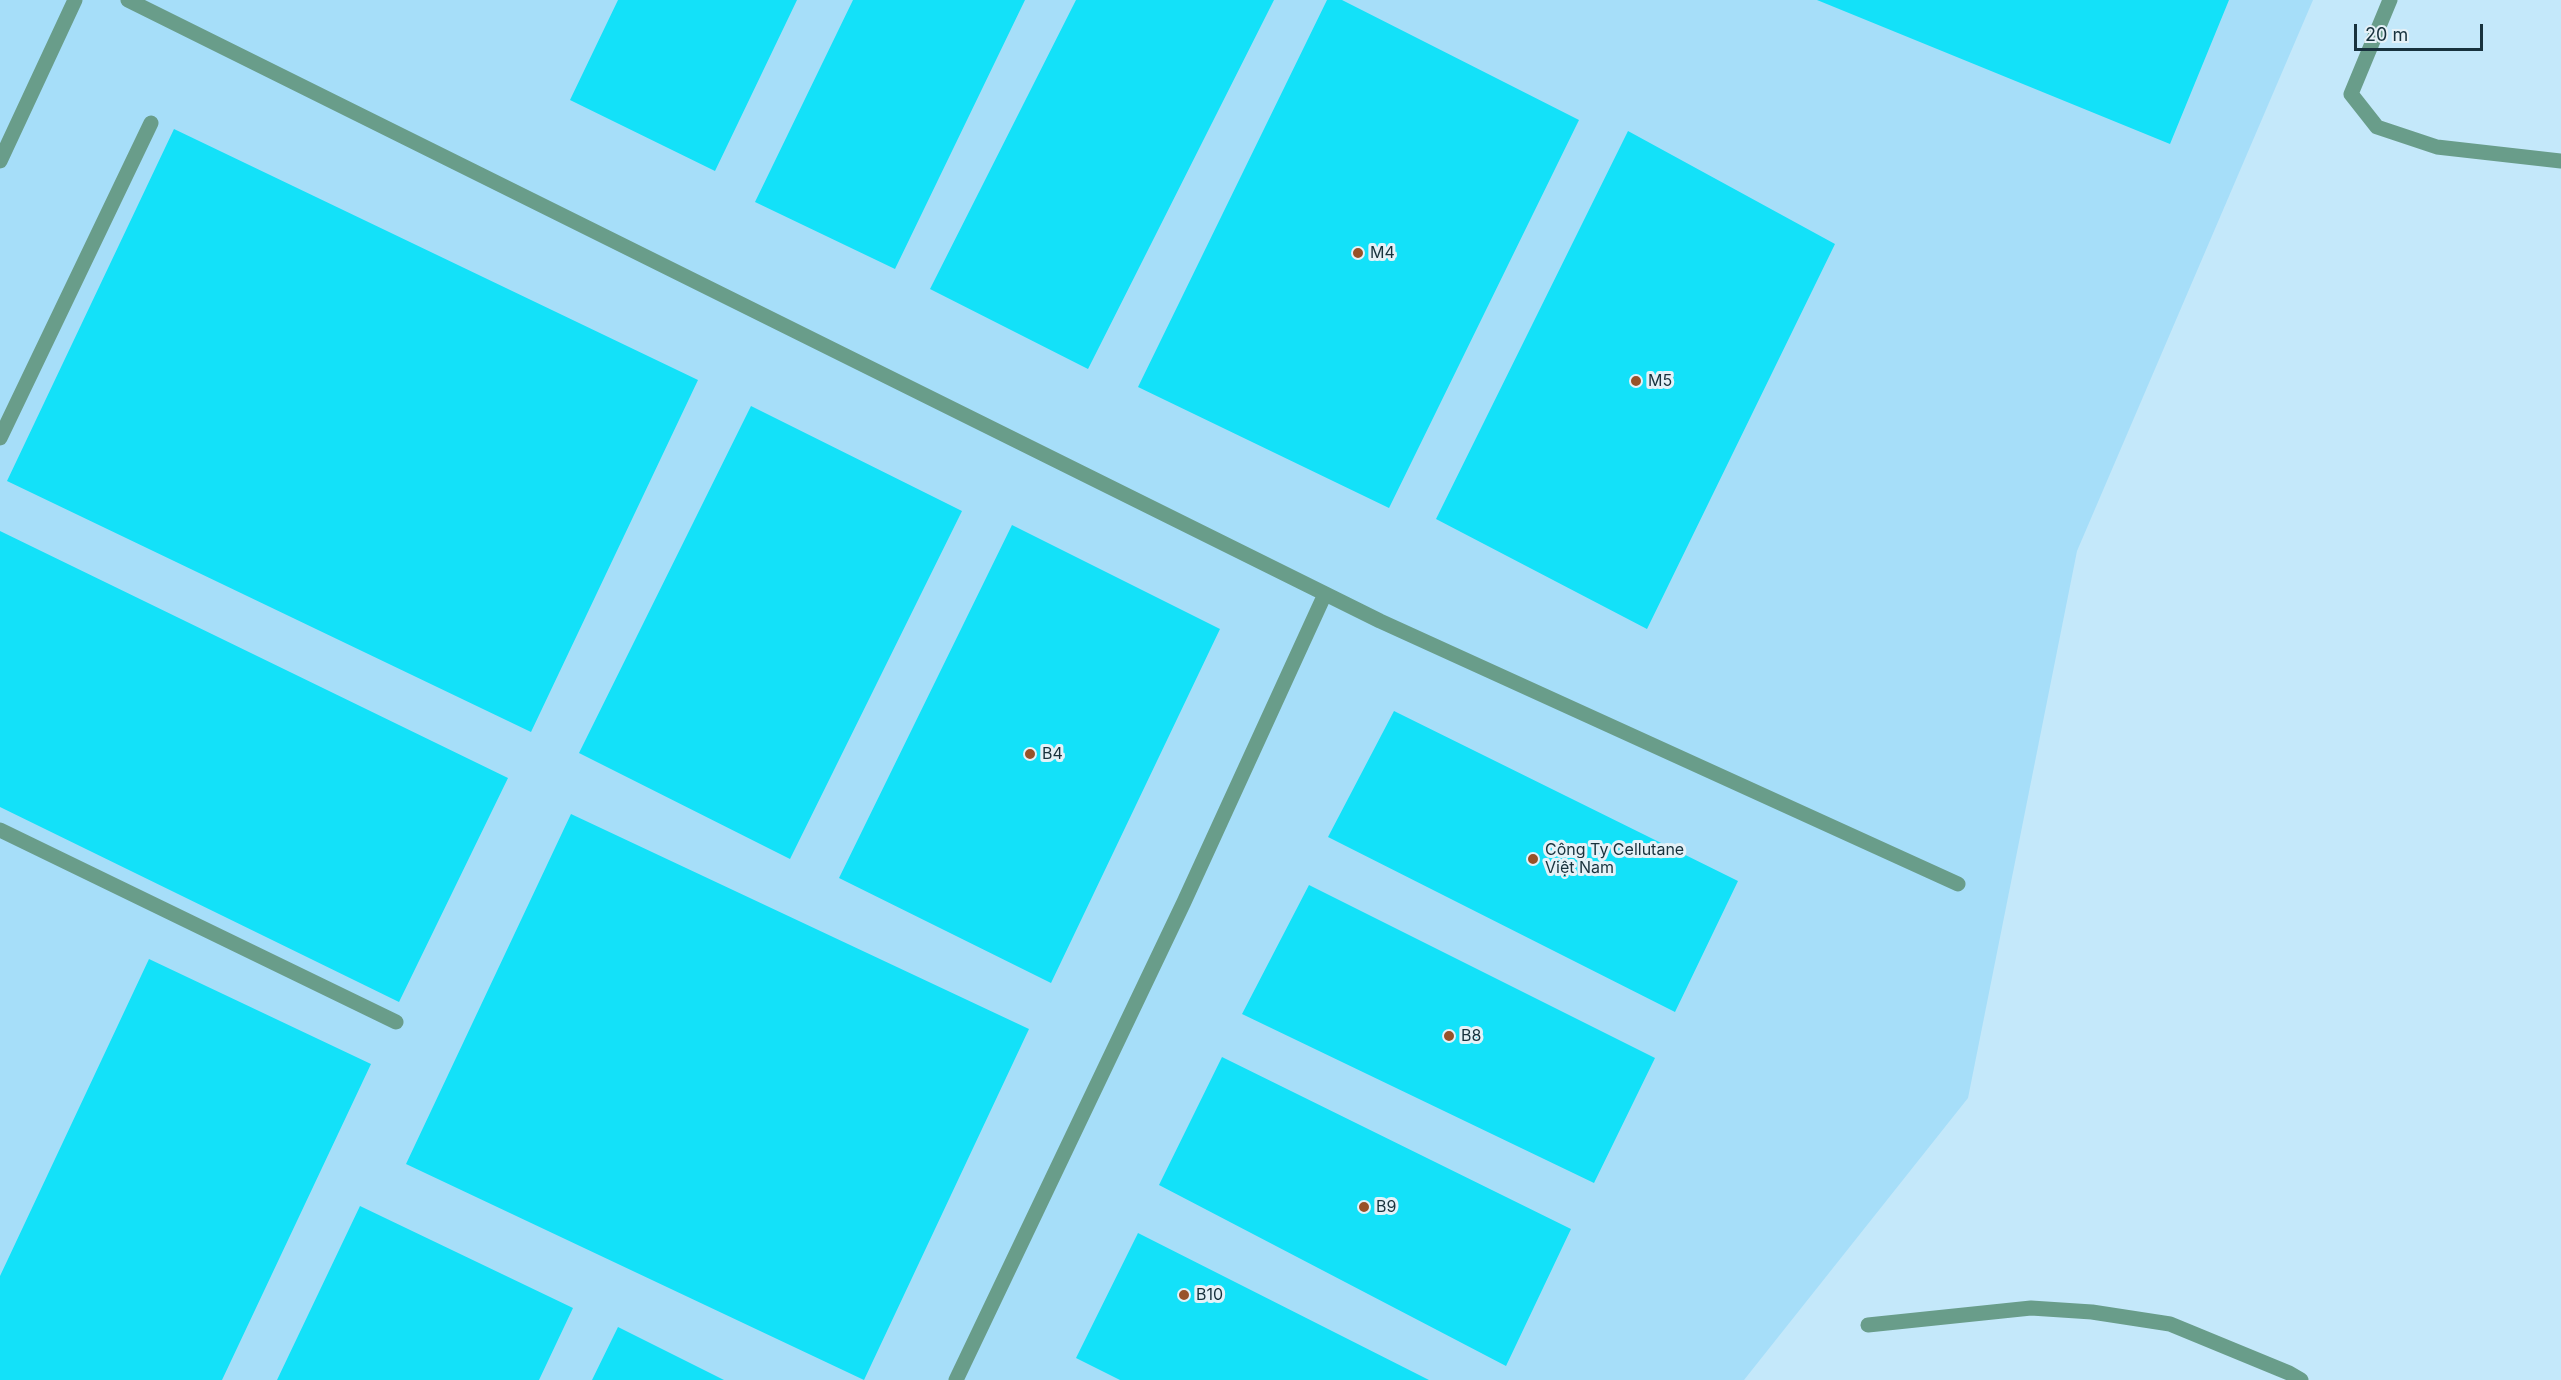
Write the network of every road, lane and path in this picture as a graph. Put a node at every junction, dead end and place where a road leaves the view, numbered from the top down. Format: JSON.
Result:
{"nodes":[{"id":1,"x":75,"y":0,"type":"edge"},
{"id":2,"x":128,"y":0,"type":"edge"},
{"id":3,"x":2390,"y":0,"type":"edge"},
{"id":4,"x":151,"y":123,"type":"dead end"},
{"id":5,"x":0,"y":161,"type":"edge"},
{"id":6,"x":2561,"y":161,"type":"edge"},
{"id":7,"x":0,"y":438,"type":"edge"},
{"id":8,"x":1325,"y":594,"type":"junction"},
{"id":9,"x":0,"y":830,"type":"edge"},
{"id":10,"x":1958,"y":884,"type":"dead end"},
{"id":11,"x":396,"y":1022,"type":"dead end"},
{"id":12,"x":1868,"y":1325,"type":"dead end"},
{"id":13,"x":956,"y":1380,"type":"edge"},
{"id":14,"x":2301,"y":1380,"type":"edge"}],
"edges":[{"from":1,"to":5,"type":"street"},
{"from":2,"to":8,"type":"street"},
{"from":3,"to":6,"type":"street"},
{"from":4,"to":7,"type":"street"},
{"from":8,"to":10,"type":"street"},
{"from":8,"to":13,"type":"street"},
{"from":9,"to":11,"type":"street"},
{"from":12,"to":14,"type":"street"}]}
